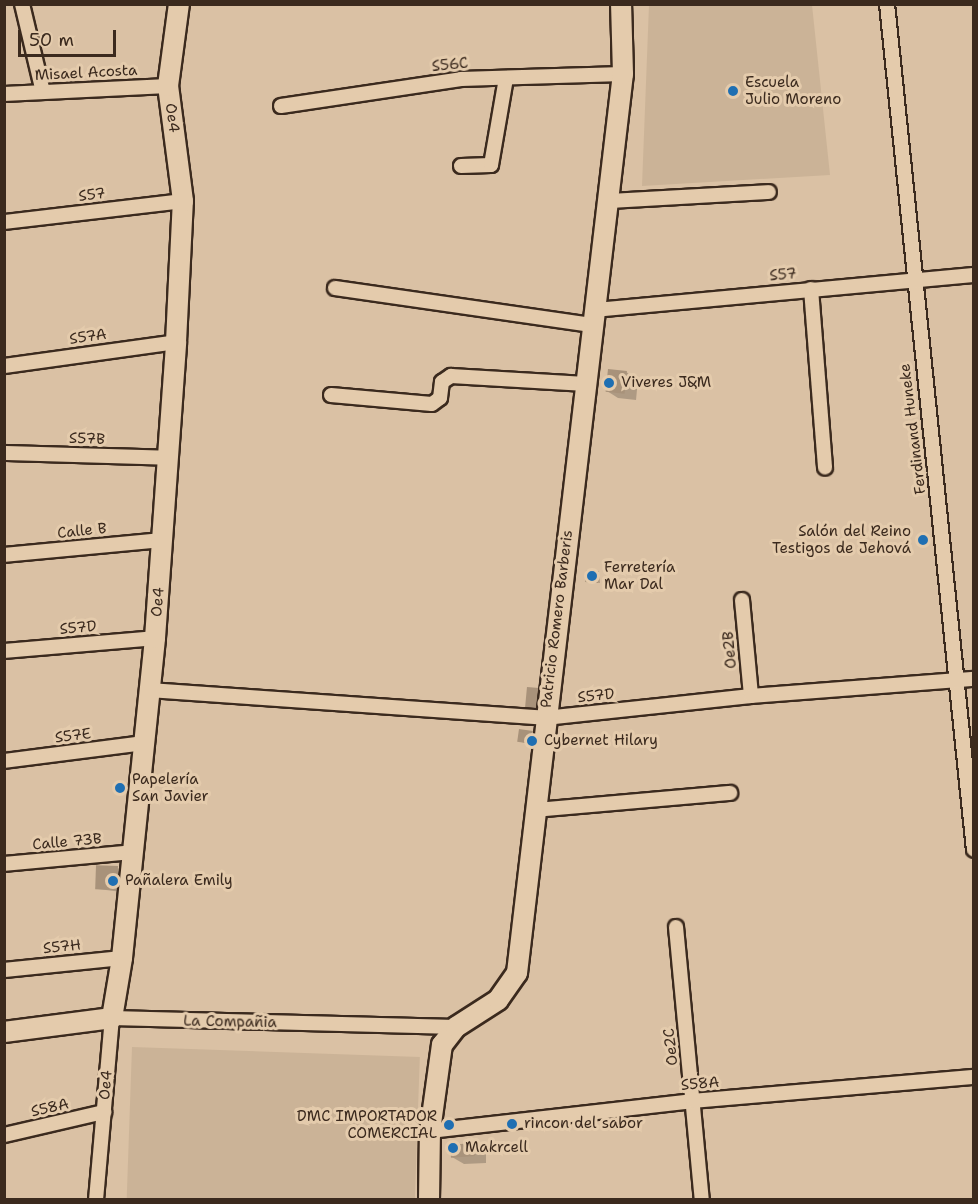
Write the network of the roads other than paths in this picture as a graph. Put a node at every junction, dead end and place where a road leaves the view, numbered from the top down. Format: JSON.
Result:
{"nodes":[{"id":1,"x":22,"y":4,"type":"edge"},
{"id":2,"x":179,"y":4,"type":"edge"},
{"id":3,"x":621,"y":4,"type":"edge"},
{"id":4,"x":887,"y":4,"type":"edge"},
{"id":5,"x":623,"y":74,"type":"junction"},
{"id":6,"x":506,"y":78,"type":"junction"},
{"id":7,"x":168,"y":86,"type":"junction"},
{"id":8,"x":43,"y":92,"type":"junction"},
{"id":9,"x":4,"y":94,"type":"edge"},
{"id":10,"x":281,"y":106,"type":"dead end"},
{"id":11,"x":461,"y":166,"type":"dead end"},
{"id":12,"x":769,"y":192,"type":"dead end"},
{"id":13,"x":183,"y":201,"type":"junction"},
{"id":14,"x":608,"y":201,"type":"junction"},
{"id":15,"x":4,"y":222,"type":"edge"},
{"id":16,"x":974,"y":275,"type":"edge"},
{"id":17,"x":913,"y":280,"type":"junction"},
{"id":18,"x":335,"y":288,"type":"dead end"},
{"id":19,"x":811,"y":289,"type":"junction"},
{"id":20,"x":594,"y":317,"type":"junction"},
{"id":21,"x":176,"y":342,"type":"junction"},
{"id":22,"x":4,"y":366,"type":"edge"},
{"id":23,"x":586,"y":384,"type":"junction"},
{"id":24,"x":332,"y":395,"type":"dead end"},
{"id":25,"x":4,"y":453,"type":"edge"},
{"id":26,"x":169,"y":458,"type":"junction"},
{"id":27,"x":825,"y":467,"type":"dead end"},
{"id":28,"x":163,"y":540,"type":"junction"},
{"id":29,"x":4,"y":555,"type":"edge"},
{"id":30,"x":742,"y":600,"type":"dead end"},
{"id":31,"x":155,"y":638,"type":"junction"},
{"id":32,"x":4,"y":651,"type":"edge"},
{"id":33,"x":974,"y":679,"type":"edge"},
{"id":34,"x":959,"y":681,"type":"junction"},
{"id":35,"x":149,"y":690,"type":"junction"},
{"id":36,"x":751,"y":696,"type":"junction"},
{"id":37,"x":545,"y":718,"type":"junction"},
{"id":38,"x":145,"y":743,"type":"junction"},
{"id":39,"x":4,"y":761,"type":"edge"},
{"id":40,"x":730,"y":793,"type":"dead end"},
{"id":41,"x":535,"y":810,"type":"junction"},
{"id":42,"x":974,"y":850,"type":"edge"},
{"id":43,"x":133,"y":852,"type":"junction"},
{"id":44,"x":4,"y":864,"type":"edge"},
{"id":45,"x":676,"y":927,"type":"dead end"},
{"id":46,"x":122,"y":958,"type":"junction"},
{"id":47,"x":4,"y":970,"type":"edge"},
{"id":48,"x":112,"y":1018,"type":"junction"},
{"id":49,"x":456,"y":1027,"type":"junction"},
{"id":50,"x":4,"y":1032,"type":"edge"},
{"id":51,"x":974,"y":1077,"type":"edge"},
{"id":52,"x":693,"y":1101,"type":"junction"},
{"id":53,"x":104,"y":1112,"type":"junction"},
{"id":54,"x":430,"y":1131,"type":"junction"},
{"id":55,"x":4,"y":1135,"type":"edge"},
{"id":56,"x":96,"y":1200,"type":"edge"},
{"id":57,"x":429,"y":1200,"type":"edge"},
{"id":58,"x":702,"y":1200,"type":"edge"}],
"edges":[{"from":1,"to":8,"type":"street"},
{"from":2,"to":7,"type":"street","name":"Oe4"},
{"from":3,"to":5,"type":"street","name":"Patricio Romero Barberis"},
{"from":4,"to":17,"type":"street","name":"Ferdinand Huneke"},
{"from":5,"to":6,"type":"street","name":"S56C"},
{"from":5,"to":14,"type":"street","name":"Patricio Romero Barberis"},
{"from":6,"to":10,"type":"street","name":"S56C"},
{"from":6,"to":11,"type":"street"},
{"from":7,"to":8,"type":"street","name":"Misael Acosta"},
{"from":7,"to":13,"type":"street","name":"Oe4"},
{"from":8,"to":9,"type":"street","name":"Misael Acosta"},
{"from":12,"to":14,"type":"street"},
{"from":13,"to":15,"type":"street","name":"S57"},
{"from":13,"to":21,"type":"street","name":"Oe4"},
{"from":14,"to":20,"type":"street","name":"Patricio Romero Barberis"},
{"from":16,"to":17,"type":"street","name":"S57"},
{"from":17,"to":19,"type":"street","name":"S57"},
{"from":17,"to":34,"type":"street","name":"Ferdinand Huneke"},
{"from":18,"to":20,"type":"street","name":"S57"},
{"from":19,"to":20,"type":"street","name":"S57"},
{"from":19,"to":27,"type":"street"},
{"from":20,"to":23,"type":"street","name":"Patricio Romero Barberis"},
{"from":21,"to":22,"type":"street","name":"S57A"},
{"from":21,"to":26,"type":"street","name":"Oe4"},
{"from":23,"to":24,"type":"street"},
{"from":23,"to":37,"type":"street","name":"Patricio Romero Barberis"},
{"from":25,"to":26,"type":"street","name":"S57B"},
{"from":26,"to":28,"type":"street","name":"Oe4"},
{"from":28,"to":29,"type":"street","name":"Calle B"},
{"from":28,"to":31,"type":"street","name":"Oe4"},
{"from":30,"to":36,"type":"street","name":"Oe2B"},
{"from":31,"to":32,"type":"street","name":"S57D"},
{"from":31,"to":35,"type":"street","name":"Oe4"},
{"from":33,"to":34,"type":"street","name":"S57D"},
{"from":34,"to":36,"type":"street","name":"S57D"},
{"from":34,"to":42,"type":"street","name":"Ferdinand Huneke"},
{"from":35,"to":37,"type":"street","name":"S57D"},
{"from":35,"to":38,"type":"street","name":"Oe4"},
{"from":36,"to":37,"type":"street","name":"S57D"},
{"from":37,"to":41,"type":"street","name":"Patricio Romero Barberis"},
{"from":38,"to":39,"type":"street","name":"S57E"},
{"from":38,"to":43,"type":"street","name":"Oe4"},
{"from":40,"to":41,"type":"street"},
{"from":41,"to":49,"type":"street","name":"Patricio Romero Barberis"},
{"from":43,"to":44,"type":"street","name":"Calle 73B"},
{"from":43,"to":46,"type":"street","name":"Oe4"},
{"from":45,"to":52,"type":"street","name":"Oe2C"},
{"from":46,"to":47,"type":"street","name":"S57H"},
{"from":46,"to":48,"type":"street","name":"Oe4"},
{"from":48,"to":49,"type":"street","name":"La Compañia"},
{"from":48,"to":50,"type":"street","name":"La Compañia"},
{"from":48,"to":53,"type":"street","name":"Oe4"},
{"from":49,"to":54,"type":"street","name":"Patricio Romero Barberis"},
{"from":51,"to":52,"type":"street","name":"S58A"},
{"from":52,"to":54,"type":"street","name":"S58A"},
{"from":52,"to":58,"type":"street","name":"Oe2C"},
{"from":53,"to":55,"type":"street","name":"S58A"},
{"from":53,"to":56,"type":"street","name":"Oe4"},
{"from":54,"to":57,"type":"street","name":"Patricio Romero Barberis"}]}
